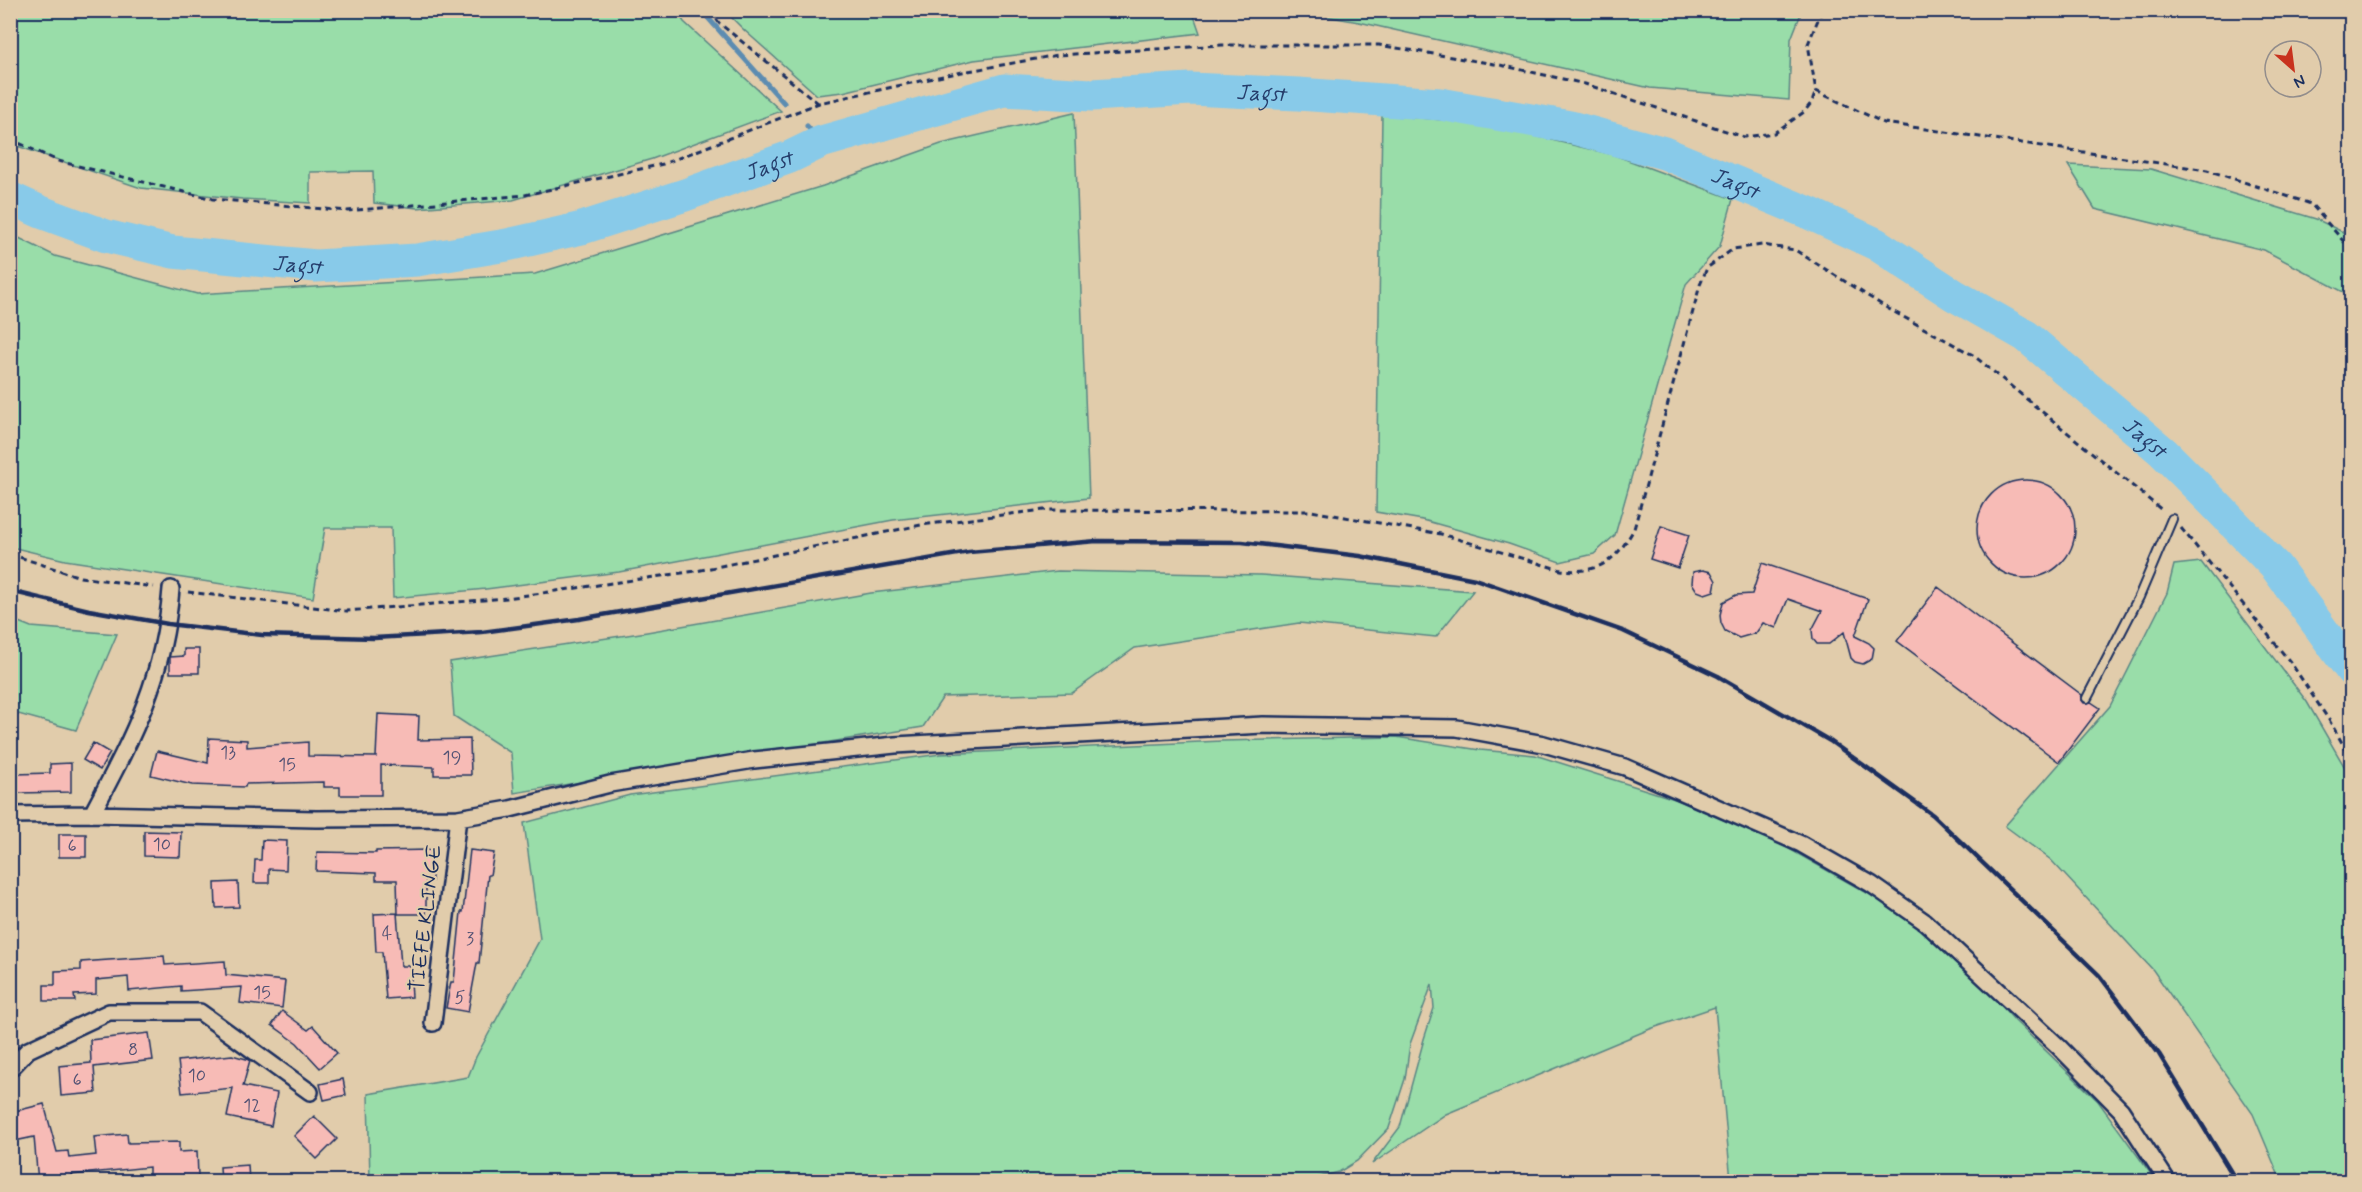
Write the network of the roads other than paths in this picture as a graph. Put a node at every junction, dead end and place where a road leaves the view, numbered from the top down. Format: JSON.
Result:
{"nodes":[{"id":1,"x":2172,"y":519,"type":"road end"},
{"id":2,"x":171,"y":589,"type":"road end"},
{"id":3,"x":2087,"y":699,"type":"dead end"},
{"id":4,"x":92,"y":814,"type":"junction"},
{"id":5,"x":10,"y":815,"type":"edge"},
{"id":6,"x":459,"y":818,"type":"junction"},
{"id":7,"x":433,"y":1023,"type":"dead end"},
{"id":8,"x":10,"y":1070,"type":"edge"},
{"id":9,"x":310,"y":1092,"type":"dead end"},
{"id":10,"x":2168,"y":1182,"type":"edge"}],
"edges":[{"from":1,"to":3,"type":"lane"},
{"from":2,"to":4,"type":"street"},
{"from":4,"to":5,"type":"street"},
{"from":4,"to":6,"type":"street"},
{"from":6,"to":7,"type":"street","name":"TIEFE KLINGE"},
{"from":6,"to":10,"type":"street"},
{"from":8,"to":9,"type":"street"}]}
